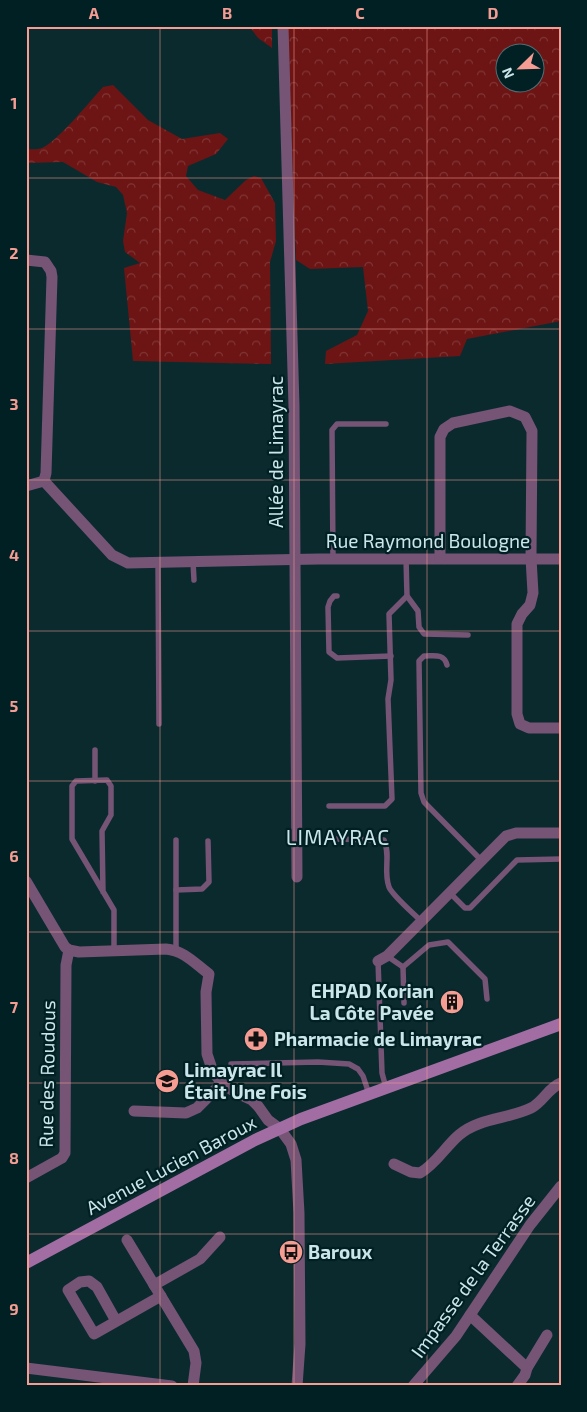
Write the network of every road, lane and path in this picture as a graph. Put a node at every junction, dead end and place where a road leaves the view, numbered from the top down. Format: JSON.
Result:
{"nodes":[{"id":1,"x":283,"y":26,"type":"edge"},
{"id":2,"x":26,"y":260,"type":"edge"},
{"id":3,"x":386,"y":424,"type":"dead end"},
{"id":4,"x":44,"y":481,"type":"junction"},
{"id":5,"x":26,"y":486,"type":"edge"},
{"id":6,"x":406,"y":558,"type":"junction"},
{"id":7,"x":440,"y":558,"type":"junction"},
{"id":8,"x":531,"y":558,"type":"junction"},
{"id":9,"x":294,"y":559,"type":"junction"},
{"id":10,"x":333,"y":559,"type":"junction"},
{"id":11,"x":561,"y":559,"type":"edge"},
{"id":12,"x":158,"y":562,"type":"junction"},
{"id":13,"x":193,"y":562,"type":"junction"},
{"id":14,"x":194,"y":580,"type":"dead end"},
{"id":15,"x":337,"y":596,"type":"dead end"},
{"id":16,"x":407,"y":596,"type":"junction"},
{"id":17,"x":468,"y":635,"type":"dead end"},
{"id":18,"x":390,"y":656,"type":"junction"},
{"id":19,"x":447,"y":665,"type":"dead end"},
{"id":20,"x":159,"y":724,"type":"dead end"},
{"id":21,"x":561,"y":728,"type":"edge"},
{"id":22,"x":95,"y":750,"type":"dead end"},
{"id":23,"x":95,"y":781,"type":"junction"},
{"id":24,"x":329,"y":806,"type":"dead end"},
{"id":25,"x":561,"y":833,"type":"edge"},
{"id":26,"x":331,"y":839,"type":"dead end"},
{"id":27,"x":176,"y":840,"type":"dead end"},
{"id":28,"x":208,"y":841,"type":"dead end"},
{"id":29,"x":561,"y":859,"type":"edge"},
{"id":30,"x":482,"y":861,"type":"junction"},
{"id":31,"x":297,"y":877,"type":"dead end"},
{"id":32,"x":26,"y":881,"type":"edge"},
{"id":33,"x":176,"y":890,"type":"junction"},
{"id":34,"x":103,"y":892,"type":"junction"},
{"id":35,"x":450,"y":893,"type":"junction"},
{"id":36,"x":421,"y":921,"type":"junction"},
{"id":37,"x":69,"y":950,"type":"junction"},
{"id":38,"x":114,"y":950,"type":"junction"},
{"id":39,"x":176,"y":950,"type":"junction"},
{"id":40,"x":383,"y":958,"type":"junction"},
{"id":41,"x":403,"y":967,"type":"junction"},
{"id":42,"x":487,"y":999,"type":"dead end"},
{"id":43,"x":404,"y":1003,"type":"dead end"},
{"id":44,"x":561,"y":1024,"type":"edge"},
{"id":45,"x":231,"y":1064,"type":"dead end"},
{"id":46,"x":222,"y":1083,"type":"junction"},
{"id":47,"x":561,"y":1083,"type":"edge"},
{"id":48,"x":386,"y":1088,"type":"junction"},
{"id":49,"x":369,"y":1094,"type":"junction"},
{"id":50,"x":134,"y":1112,"type":"dead end"},
{"id":51,"x":280,"y":1129,"type":"junction"},
{"id":52,"x":394,"y":1164,"type":"dead end"},
{"id":53,"x":26,"y":1178,"type":"edge"},
{"id":54,"x":561,"y":1186,"type":"edge"},
{"id":55,"x":220,"y":1237,"type":"dead end"},
{"id":56,"x":127,"y":1240,"type":"dead end"},
{"id":57,"x":26,"y":1263,"type":"edge"},
{"id":58,"x":154,"y":1285,"type":"junction"},
{"id":59,"x":161,"y":1296,"type":"junction"},
{"id":60,"x":470,"y":1314,"type":"junction"},
{"id":61,"x":116,"y":1321,"type":"junction"},
{"id":62,"x":548,"y":1335,"type":"dead end"},
{"id":63,"x":26,"y":1368,"type":"edge"},
{"id":64,"x":527,"y":1368,"type":"junction"},
{"id":65,"x":169,"y":1386,"type":"edge"},
{"id":66,"x":193,"y":1386,"type":"edge"},
{"id":67,"x":297,"y":1386,"type":"edge"},
{"id":68,"x":413,"y":1386,"type":"edge"},
{"id":69,"x":517,"y":1386,"type":"edge"}],
"edges":[{"from":1,"to":9,"type":"street","name":"Allée de Limayrac"},
{"from":2,"to":4,"type":"street"},
{"from":3,"to":10,"type":"lane"},
{"from":4,"to":5,"type":"street"},
{"from":4,"to":12,"type":"street","name":"Rue Raymond Boulogne"},
{"from":6,"to":7,"type":"street","name":"Rue Raymond Boulogne"},
{"from":6,"to":10,"type":"street","name":"Rue Raymond Boulogne"},
{"from":6,"to":16,"type":"lane"},
{"from":7,"to":8,"type":"street","name":"Rue Raymond Boulogne"},
{"from":7,"to":8,"type":"street"},
{"from":8,"to":11,"type":"street","name":"Rue Raymond Boulogne"},
{"from":8,"to":21,"type":"street"},
{"from":9,"to":10,"type":"street","name":"Rue Raymond Boulogne"},
{"from":9,"to":13,"type":"street","name":"Rue Raymond Boulogne"},
{"from":9,"to":31,"type":"street","name":"Allée de Limayrac"},
{"from":12,"to":13,"type":"street","name":"Rue Raymond Boulogne"},
{"from":12,"to":20,"type":"lane"},
{"from":13,"to":14,"type":"lane"},
{"from":15,"to":18,"type":"lane"},
{"from":16,"to":17,"type":"lane"},
{"from":16,"to":18,"type":"lane"},
{"from":18,"to":24,"type":"lane"},
{"from":19,"to":30,"type":"lane"},
{"from":22,"to":23,"type":"lane"},
{"from":23,"to":34,"type":"lane"},
{"from":23,"to":34,"type":"lane"},
{"from":25,"to":30,"type":"street"},
{"from":26,"to":36,"type":"lane"},
{"from":27,"to":33,"type":"lane"},
{"from":28,"to":33,"type":"lane"},
{"from":29,"to":35,"type":"lane"},
{"from":30,"to":35,"type":"street"},
{"from":32,"to":37,"type":"street"},
{"from":33,"to":39,"type":"lane"},
{"from":34,"to":38,"type":"lane"},
{"from":35,"to":36,"type":"street"},
{"from":36,"to":40,"type":"street"},
{"from":37,"to":38,"type":"street"},
{"from":37,"to":53,"type":"street","name":"Rue des Roudous"},
{"from":38,"to":39,"type":"street"},
{"from":39,"to":46,"type":"street"},
{"from":40,"to":41,"type":"lane"},
{"from":40,"to":48,"type":"lane"},
{"from":41,"to":42,"type":"lane"},
{"from":41,"to":43,"type":"lane"},
{"from":44,"to":48,"type":"street","name":"Avenue Lucien Baroux"},
{"from":45,"to":49,"type":"lane"},
{"from":46,"to":50,"type":"street"},
{"from":46,"to":51,"type":"street"},
{"from":47,"to":52,"type":"street"},
{"from":48,"to":49,"type":"street","name":"Avenue Lucien Baroux"},
{"from":49,"to":51,"type":"street","name":"Avenue Lucien Baroux"},
{"from":51,"to":57,"type":"street","name":"Avenue Lucien Baroux"},
{"from":51,"to":67,"type":"street"},
{"from":54,"to":60,"type":"street","name":"Impasse de la Terrasse"},
{"from":55,"to":58,"type":"street"},
{"from":56,"to":58,"type":"street"},
{"from":58,"to":59,"type":"street"},
{"from":59,"to":61,"type":"street"},
{"from":59,"to":66,"type":"street"},
{"from":60,"to":64,"type":"street"},
{"from":60,"to":68,"type":"street","name":"Impasse de la Terrasse"},
{"from":61,"to":61,"type":"street"},
{"from":62,"to":64,"type":"street"},
{"from":63,"to":65,"type":"street"},
{"from":64,"to":69,"type":"street"}]}
